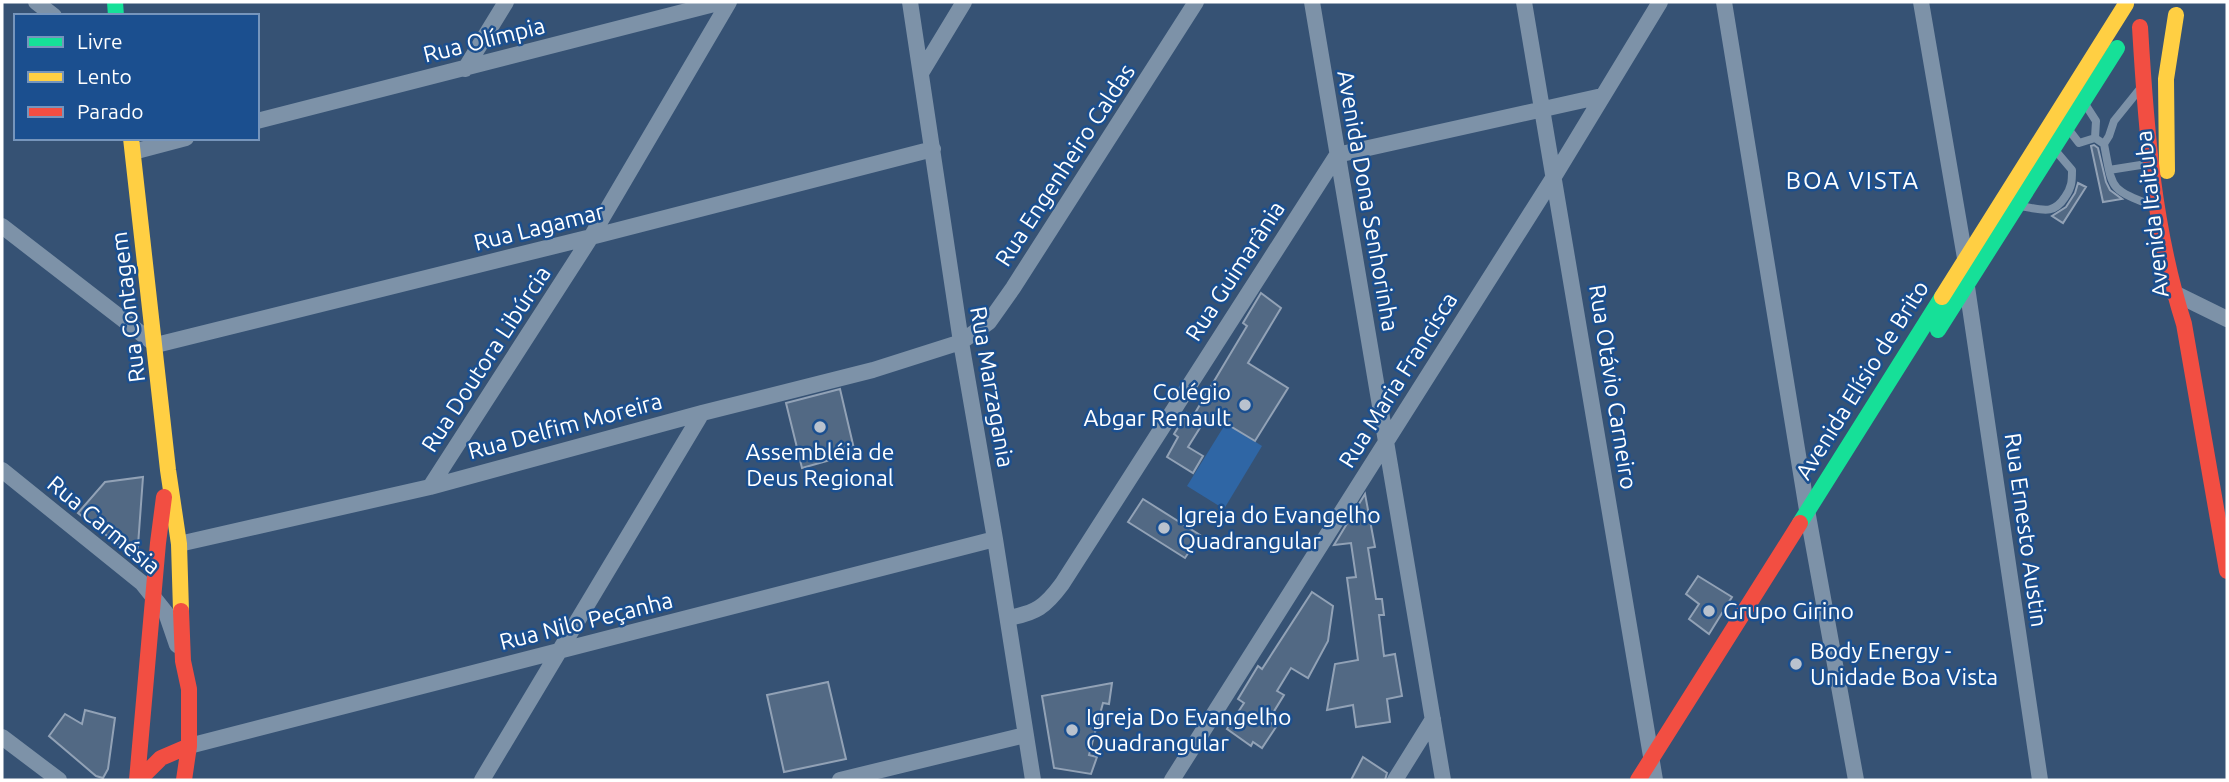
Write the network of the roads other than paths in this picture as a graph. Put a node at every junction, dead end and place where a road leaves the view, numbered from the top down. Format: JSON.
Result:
{"nodes":[{"id":1,"x":36,"y":2,"type":"edge"},
{"id":2,"x":506,"y":2,"type":"edge"},
{"id":3,"x":722,"y":2,"type":"edge"},
{"id":4,"x":729,"y":2,"type":"edge"},
{"id":5,"x":910,"y":2,"type":"edge"},
{"id":6,"x":964,"y":2,"type":"edge"},
{"id":7,"x":1196,"y":2,"type":"edge"},
{"id":8,"x":1311,"y":2,"type":"edge"},
{"id":9,"x":1524,"y":2,"type":"edge"},
{"id":10,"x":1660,"y":2,"type":"edge"},
{"id":11,"x":1724,"y":2,"type":"edge"},
{"id":12,"x":1921,"y":2,"type":"edge"},
{"id":13,"x":2126,"y":3,"type":"edge"},
{"id":14,"x":2177,"y":9,"type":"edge"},
{"id":15,"x":51,"y":14,"type":"edge"},
{"id":16,"x":2137,"y":25,"type":"junction"},
{"id":17,"x":465,"y":69,"type":"junction"},
{"id":18,"x":921,"y":73,"type":"junction"},
{"id":19,"x":2144,"y":84,"type":"junction"},
{"id":20,"x":1602,"y":96,"type":"junction"},
{"id":21,"x":2083,"y":102,"type":"junction"},
{"id":22,"x":1543,"y":110,"type":"junction"},
{"id":23,"x":259,"y":120,"type":"edge"},
{"id":24,"x":2067,"y":128,"type":"junction"},
{"id":25,"x":2095,"y":138,"type":"junction"},
{"id":26,"x":171,"y":140,"type":"edge"},
{"id":27,"x":2104,"y":144,"type":"junction"},
{"id":28,"x":132,"y":145,"type":"edge"},
{"id":29,"x":933,"y":149,"type":"junction"},
{"id":30,"x":2054,"y":149,"type":"junction"},
{"id":31,"x":1338,"y":155,"type":"junction"},
{"id":32,"x":2152,"y":163,"type":"junction"},
{"id":33,"x":2109,"y":170,"type":"junction"},
{"id":34,"x":1555,"y":175,"type":"junction"},
{"id":35,"x":2017,"y":206,"type":"junction"},
{"id":36,"x":2157,"y":208,"type":"junction"},
{"id":37,"x":2,"y":226,"type":"edge"},
{"id":38,"x":591,"y":237,"type":"junction"},
{"id":39,"x":1965,"y":258,"type":"junction"},
{"id":40,"x":1967,"y":287,"type":"junction"},
{"id":41,"x":2179,"y":295,"type":"junction"},
{"id":42,"x":2227,"y":318,"type":"edge"},
{"id":43,"x":961,"y":342,"type":"junction"},
{"id":44,"x":156,"y":345,"type":"junction"},
{"id":45,"x":702,"y":413,"type":"junction"},
{"id":46,"x":1386,"y":442,"type":"junction"},
{"id":47,"x":2,"y":470,"type":"edge"},
{"id":48,"x":168,"y":470,"type":"junction"},
{"id":49,"x":430,"y":487,"type":"junction"},
{"id":50,"x":2227,"y":489,"type":"edge"},
{"id":51,"x":2217,"y":506,"type":"junction"},
{"id":52,"x":1807,"y":510,"type":"junction"},
{"id":53,"x":1812,"y":530,"type":"junction"},
{"id":54,"x":995,"y":539,"type":"junction"},
{"id":55,"x":179,"y":544,"type":"junction"},
{"id":56,"x":2227,"y":571,"type":"edge"},
{"id":57,"x":154,"y":597,"type":"junction"},
{"id":58,"x":1008,"y":618,"type":"junction"},
{"id":59,"x":559,"y":652,"type":"junction"},
{"id":60,"x":183,"y":661,"type":"junction"},
{"id":61,"x":1433,"y":719,"type":"junction"},
{"id":62,"x":1025,"y":735,"type":"junction"},
{"id":63,"x":2,"y":737,"type":"edge"},
{"id":64,"x":189,"y":746,"type":"junction"},
{"id":65,"x":1651,"y":761,"type":"junction"},
{"id":66,"x":59,"y":780,"type":"edge"},
{"id":67,"x":138,"y":780,"type":"edge"},
{"id":68,"x":184,"y":780,"type":"edge"},
{"id":69,"x":482,"y":780,"type":"edge"},
{"id":70,"x":840,"y":780,"type":"edge"},
{"id":71,"x":1033,"y":780,"type":"edge"},
{"id":72,"x":1172,"y":780,"type":"edge"},
{"id":73,"x":1395,"y":780,"type":"edge"},
{"id":74,"x":1443,"y":780,"type":"edge"},
{"id":75,"x":1650,"y":780,"type":"edge"},
{"id":76,"x":1856,"y":780,"type":"edge"},
{"id":77,"x":2040,"y":780,"type":"edge"}],
"edges":[{"from":1,"to":15,"type":"street"},
{"from":2,"to":17,"type":"street"},
{"from":3,"to":17,"type":"street","name":"Rua Olímpia"},
{"from":4,"to":38,"type":"street","name":"Rua Doutora Libúrcia"},
{"from":5,"to":18,"type":"street","name":"Rua Marzagania"},
{"from":6,"to":18,"type":"street"},
{"from":7,"to":43,"type":"street","name":"Rua Engenheiro Caldas"},
{"from":8,"to":31,"type":"street","name":"Avenida Dona Senhorinha"},
{"from":9,"to":22,"type":"street","name":"Rua Otávio Carneiro"},
{"from":10,"to":20,"type":"street","name":"Rua Maria Francisca"},
{"from":11,"to":52,"type":"street"},
{"from":12,"to":39,"type":"street"},
{"from":13,"to":16,"type":"street","name":"Avenida Itaituba"},
{"from":13,"to":39,"type":"street","name":"Avenida Elísio de Brito"},
{"from":14,"to":16,"type":"street"},
{"from":14,"to":41,"type":"street","name":"Avenida Itaituba"},
{"from":16,"to":19,"type":"street","name":"Avenida Itaituba"},
{"from":16,"to":21,"type":"street","name":"Avenida Elísio de Brito"},
{"from":17,"to":23,"type":"street","name":"Rua Olímpia"},
{"from":18,"to":29,"type":"street","name":"Rua Marzagania"},
{"from":19,"to":27,"type":"lane"},
{"from":19,"to":32,"type":"street","name":"Avenida Itaituba"},
{"from":20,"to":22,"type":"street"},
{"from":20,"to":34,"type":"street","name":"Rua Maria Francisca"},
{"from":21,"to":24,"type":"street","name":"Avenida Elísio de Brito"},
{"from":21,"to":25,"type":"lane"},
{"from":22,"to":31,"type":"street"},
{"from":22,"to":34,"type":"street","name":"Rua Otávio Carneiro"},
{"from":24,"to":25,"type":"lane"},
{"from":24,"to":30,"type":"street","name":"Avenida Elísio de Brito"},
{"from":25,"to":27,"type":"lane"},
{"from":26,"to":28,"type":"street"},
{"from":27,"to":33,"type":"lane"},
{"from":28,"to":44,"type":"street","name":"Rua Contagem"},
{"from":29,"to":38,"type":"street","name":"Rua Lagamar"},
{"from":29,"to":43,"type":"street","name":"Rua Marzagania"},
{"from":30,"to":35,"type":"street","name":"Avenida Elísio de Brito"},
{"from":30,"to":35,"type":"lane"},
{"from":31,"to":46,"type":"street","name":"Avenida Dona Senhorinha"},
{"from":31,"to":58,"type":"street","name":"Rua Guimarânia"},
{"from":32,"to":33,"type":"lane"},
{"from":32,"to":36,"type":"street","name":"Avenida Itaituba"},
{"from":33,"to":36,"type":"lane"},
{"from":34,"to":46,"type":"street","name":"Rua Maria Francisca"},
{"from":34,"to":65,"type":"street","name":"Rua Otávio Carneiro"},
{"from":35,"to":40,"type":"street","name":"Avenida Elísio de Brito"},
{"from":36,"to":41,"type":"street","name":"Avenida Itaituba"},
{"from":37,"to":44,"type":"street"},
{"from":38,"to":44,"type":"street","name":"Rua Lagamar"},
{"from":38,"to":49,"type":"street","name":"Rua Doutora Libúrcia"},
{"from":39,"to":52,"type":"street","name":"Avenida Elísio de Brito"},
{"from":40,"to":53,"type":"street","name":"Avenida Elísio de Brito"},
{"from":40,"to":77,"type":"street","name":"Rua Ernesto Austin"},
{"from":41,"to":42,"type":"street"},
{"from":41,"to":51,"type":"street","name":"Avenida Itaituba"},
{"from":43,"to":45,"type":"street","name":"Rua Delfim Moreira"},
{"from":43,"to":54,"type":"street","name":"Rua Marzagania"},
{"from":44,"to":48,"type":"street","name":"Rua Contagem"},
{"from":45,"to":49,"type":"street","name":"Rua Delfim Moreira"},
{"from":45,"to":59,"type":"street"},
{"from":46,"to":61,"type":"street","name":"Avenida Dona Senhorinha"},
{"from":46,"to":72,"type":"street","name":"Rua Maria Francisca"},
{"from":47,"to":57,"type":"street","name":"Rua Carmésia"},
{"from":48,"to":55,"type":"street","name":"Rua Contagem"},
{"from":48,"to":57,"type":"street","name":"Rua Contagem"},
{"from":49,"to":55,"type":"street","name":"Rua Delfim Moreira"},
{"from":50,"to":51,"type":"street"},
{"from":51,"to":56,"type":"street","name":"Avenida Itaituba"},
{"from":52,"to":53,"type":"street"},
{"from":52,"to":65,"type":"street","name":"Avenida Elísio de Brito"},
{"from":53,"to":75,"type":"street","name":"Avenida Elísio de Brito"},
{"from":53,"to":76,"type":"street"},
{"from":54,"to":58,"type":"street","name":"Rua Marzagania"},
{"from":54,"to":59,"type":"street","name":"Rua Nilo Peçanha"},
{"from":55,"to":60,"type":"street","name":"Rua Contagem"},
{"from":57,"to":60,"type":"street","name":"Rua Carmésia"},
{"from":57,"to":67,"type":"street","name":"Rua Contagem"},
{"from":58,"to":62,"type":"street","name":"Rua Marzagania"},
{"from":59,"to":64,"type":"street","name":"Rua Nilo Peçanha"},
{"from":59,"to":69,"type":"street"},
{"from":60,"to":64,"type":"street","name":"Rua Contagem"},
{"from":61,"to":73,"type":"street"},
{"from":61,"to":74,"type":"street","name":"Avenida Dona Senhorinha"},
{"from":62,"to":70,"type":"street"},
{"from":62,"to":71,"type":"street","name":"Rua Marzagania"},
{"from":63,"to":66,"type":"street"},
{"from":64,"to":67,"type":"street"},
{"from":64,"to":68,"type":"street","name":"Rua Contagem"},
{"from":65,"to":75,"type":"street","name":"Avenida Elísio de Brito"}]}
